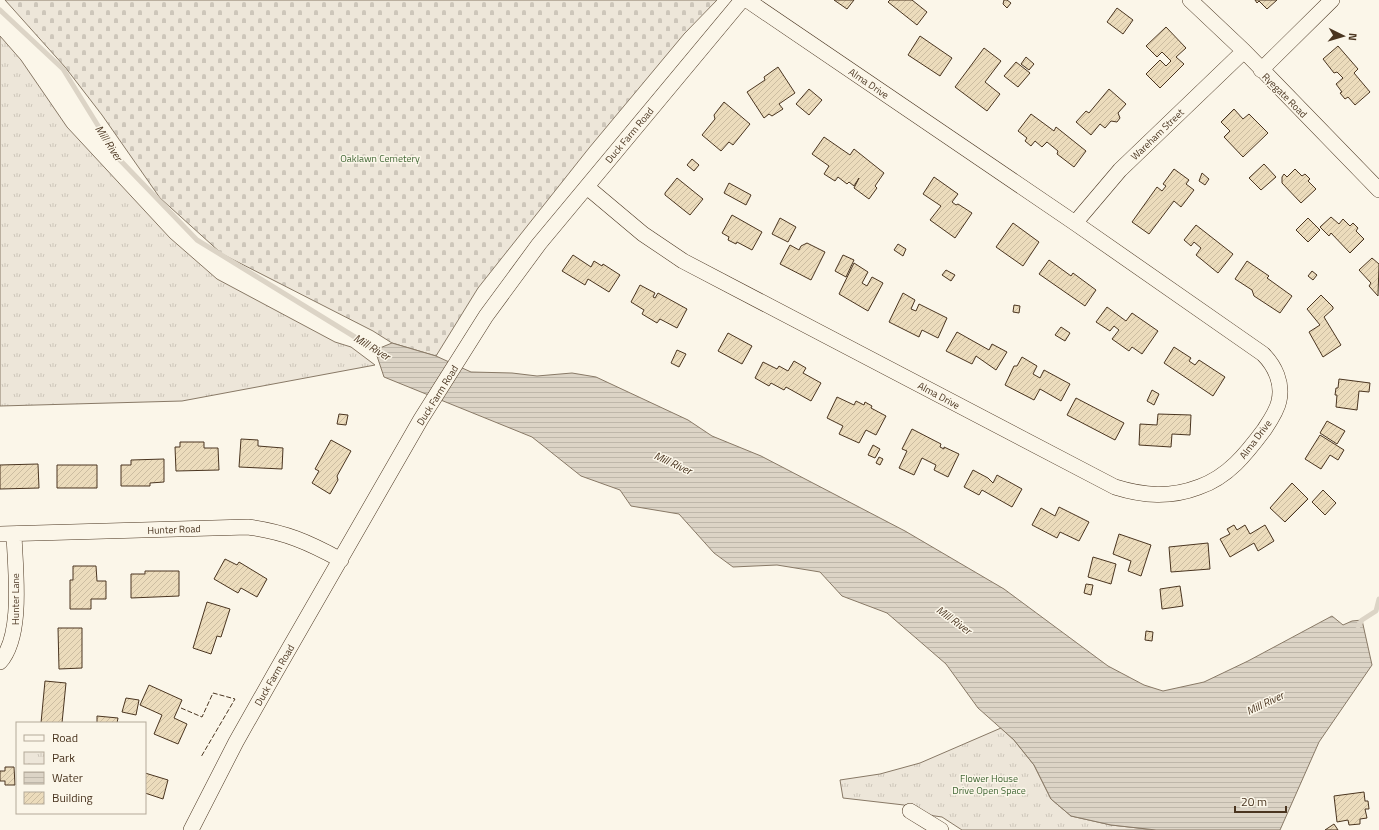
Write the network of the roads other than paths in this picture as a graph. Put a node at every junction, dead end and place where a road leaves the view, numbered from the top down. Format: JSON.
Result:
{"nodes":[{"id":1,"x":742,"y":0,"type":"edge"},
{"id":2,"x":748,"y":0,"type":"edge"},
{"id":3,"x":1190,"y":0,"type":"edge"},
{"id":4,"x":1332,"y":0,"type":"edge"},
{"id":5,"x":1244,"y":51,"type":"junction"},
{"id":6,"x":1261,"y":70,"type":"junction"},
{"id":7,"x":587,"y":187,"type":"junction"},
{"id":8,"x":1379,"y":190,"type":"edge"},
{"id":9,"x":1075,"y":223,"type":"junction"},
{"id":10,"x":7,"y":534,"type":"edge"},
{"id":11,"x":341,"y":560,"type":"junction"},
{"id":12,"x":0,"y":662,"type":"edge"},
{"id":13,"x":910,"y":811,"type":"dead end"},
{"id":14,"x":191,"y":830,"type":"edge"},
{"id":15,"x":941,"y":830,"type":"edge"}],
"edges":[{"from":1,"to":7,"type":"street","name":"Duck Farm Road"},
{"from":2,"to":9,"type":"street","name":"Alma Drive"},
{"from":3,"to":5,"type":"street","name":"Ryegate Road"},
{"from":4,"to":6,"type":"street"},
{"from":5,"to":6,"type":"street","name":"Ryegate Road"},
{"from":5,"to":9,"type":"street","name":"Wareham Street"},
{"from":6,"to":8,"type":"street","name":"Ryegate Road"},
{"from":7,"to":9,"type":"street","name":"Alma Drive"},
{"from":7,"to":11,"type":"street","name":"Duck Farm Road"},
{"from":10,"to":11,"type":"street","name":"Hunter Road"},
{"from":10,"to":12,"type":"street","name":"Hunter Lane"},
{"from":11,"to":14,"type":"street","name":"Duck Farm Road"},
{"from":13,"to":15,"type":"street"}]}
